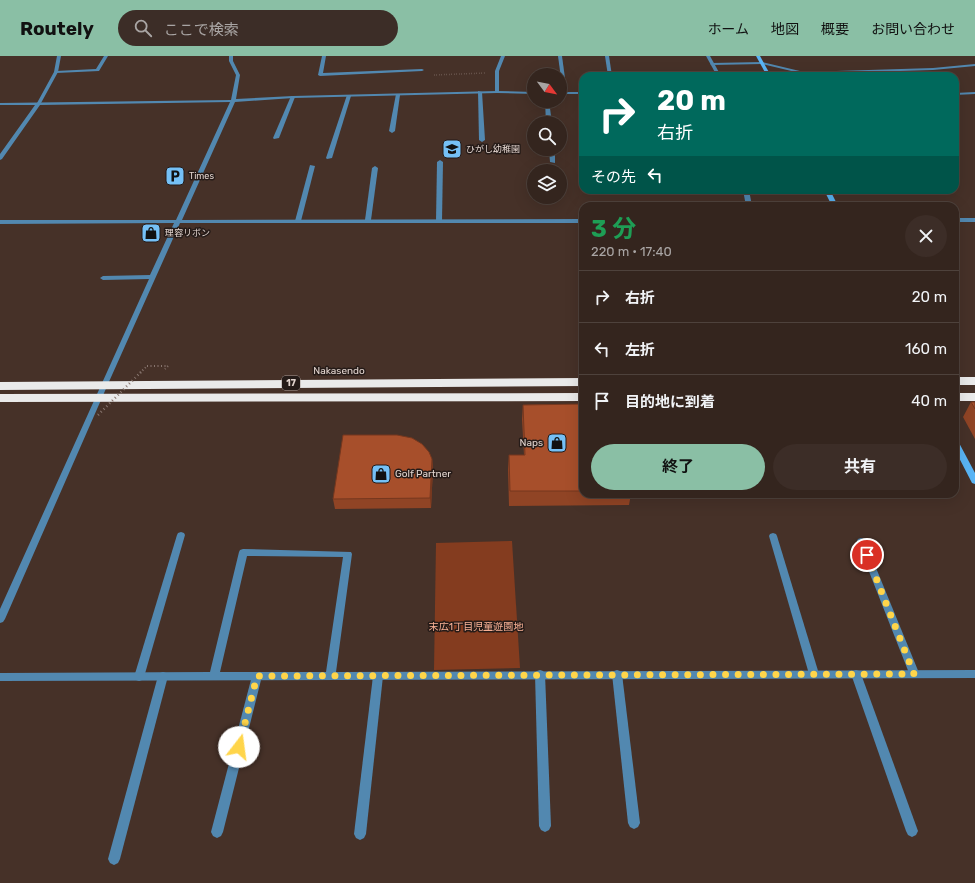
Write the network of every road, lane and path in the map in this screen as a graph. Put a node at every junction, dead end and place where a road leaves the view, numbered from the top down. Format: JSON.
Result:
{"nodes":[{"id":1,"x":59,"y":56,"type":"edge"},
{"id":2,"x":106,"y":56,"type":"edge"},
{"id":3,"x":231,"y":56,"type":"edge"},
{"id":4,"x":324,"y":56,"type":"edge"},
{"id":5,"x":503,"y":56,"type":"edge"},
{"id":6,"x":560,"y":56,"type":"edge"},
{"id":7,"x":607,"y":56,"type":"edge"},
{"id":8,"x":708,"y":56,"type":"edge"},
{"id":9,"x":758,"y":56,"type":"edge"},
{"id":10,"x":762,"y":63,"type":"junction"},
{"id":11,"x":712,"y":64,"type":"junction"},
{"id":12,"x":975,"y":66,"type":"edge"},
{"id":13,"x":561,"y":68,"type":"edge"},
{"id":14,"x":422,"y":70,"type":"joint"},
{"id":15,"x":56,"y":72,"type":"junction"},
{"id":16,"x":609,"y":72,"type":"edge"},
{"id":17,"x":717,"y":72,"type":"edge"},
{"id":18,"x":767,"y":72,"type":"edge"},
{"id":19,"x":800,"y":72,"type":"edge"},
{"id":20,"x":836,"y":72,"type":"edge"},
{"id":21,"x":497,"y":73,"type":"junction"},
{"id":22,"x":480,"y":92,"type":"junction"},
{"id":23,"x":497,"y":92,"type":"junction"},
{"id":24,"x":527,"y":93,"type":"edge"},
{"id":25,"x":567,"y":93,"type":"edge"},
{"id":26,"x":579,"y":93,"type":"edge"},
{"id":27,"x":975,"y":93,"type":"edge"},
{"id":28,"x":398,"y":94,"type":"junction"},
{"id":29,"x":959,"y":94,"type":"edge"},
{"id":30,"x":349,"y":96,"type":"junction"},
{"id":31,"x":293,"y":97,"type":"junction"},
{"id":32,"x":233,"y":101,"type":"junction"},
{"id":33,"x":39,"y":103,"type":"junction"},
{"id":34,"x":0,"y":104,"type":"edge"},
{"id":35,"x":392,"y":131,"type":"dead end"},
{"id":36,"x":276,"y":138,"type":"dead end"},
{"id":37,"x":482,"y":140,"type":"dead end"},
{"id":38,"x":553,"y":156,"type":"edge"},
{"id":39,"x":0,"y":158,"type":"edge"},
{"id":40,"x":329,"y":158,"type":"dead end"},
{"id":41,"x":440,"y":162,"type":"dead end"},
{"id":42,"x":553,"y":162,"type":"dead end"},
{"id":43,"x":312,"y":166,"type":"dead end"},
{"id":44,"x":375,"y":168,"type":"dead end"},
{"id":45,"x":368,"y":220,"type":"junction"},
{"id":46,"x":959,"y":220,"type":"edge"},
{"id":47,"x":975,"y":220,"type":"edge"},
{"id":48,"x":298,"y":221,"type":"junction"},
{"id":49,"x":439,"y":221,"type":"junction"},
{"id":50,"x":579,"y":221,"type":"edge"},
{"id":51,"x":0,"y":222,"type":"edge"},
{"id":52,"x":177,"y":222,"type":"junction"},
{"id":53,"x":153,"y":277,"type":"junction"},
{"id":54,"x":103,"y":278,"type":"dead end"},
{"id":55,"x":151,"y":369,"type":"dead end"},
{"id":56,"x":959,"y":381,"type":"edge"},
{"id":57,"x":975,"y":381,"type":"edge"},
{"id":58,"x":579,"y":382,"type":"edge"},
{"id":59,"x":104,"y":384,"type":"junction"},
{"id":60,"x":0,"y":386,"type":"edge"},
{"id":61,"x":579,"y":397,"type":"edge"},
{"id":62,"x":959,"y":397,"type":"edge"},
{"id":63,"x":975,"y":397,"type":"edge"},
{"id":64,"x":0,"y":398,"type":"edge"},
{"id":65,"x":98,"y":398,"type":"junction"},
{"id":66,"x":98,"y":415,"type":"dead end"},
{"id":67,"x":959,"y":451,"type":"edge"},
{"id":68,"x":975,"y":481,"type":"edge"},
{"id":69,"x":181,"y":535,"type":"dead end"},
{"id":70,"x":773,"y":536,"type":"dead end"},
{"id":71,"x":861,"y":540,"type":"dead end"},
{"id":72,"x":0,"y":620,"type":"edge"},
{"id":73,"x":540,"y":674,"type":"junction"},
{"id":74,"x":617,"y":674,"type":"junction"},
{"id":75,"x":814,"y":674,"type":"junction"},
{"id":76,"x":856,"y":674,"type":"junction"},
{"id":77,"x":914,"y":674,"type":"junction"},
{"id":78,"x":975,"y":674,"type":"edge"},
{"id":79,"x":163,"y":676,"type":"junction"},
{"id":80,"x":214,"y":676,"type":"junction"},
{"id":81,"x":257,"y":676,"type":"junction"},
{"id":82,"x":330,"y":676,"type":"junction"},
{"id":83,"x":378,"y":676,"type":"junction"},
{"id":84,"x":0,"y":677,"type":"edge"},
{"id":85,"x":139,"y":677,"type":"junction"},
{"id":86,"x":634,"y":823,"type":"dead end"},
{"id":87,"x":545,"y":826,"type":"dead end"},
{"id":88,"x":912,"y":831,"type":"dead end"},
{"id":89,"x":217,"y":832,"type":"dead end"},
{"id":90,"x":360,"y":834,"type":"dead end"},
{"id":91,"x":114,"y":858,"type":"dead end"}],
"edges":[{"from":1,"to":15,"type":"street"},
{"from":2,"to":15,"type":"street"},
{"from":3,"to":32,"type":"street"},
{"from":4,"to":14,"type":"street"},
{"from":5,"to":21,"type":"street"},
{"from":6,"to":13,"type":"street"},
{"from":7,"to":16,"type":"street"},
{"from":8,"to":11,"type":"street"},
{"from":9,"to":10,"type":"street"},
{"from":10,"to":11,"type":"street"},
{"from":10,"to":18,"type":"street"},
{"from":10,"to":19,"type":"street"},
{"from":11,"to":17,"type":"street"},
{"from":12,"to":20,"type":"street"},
{"from":14,"to":21,"type":"path"},
{"from":15,"to":33,"type":"street"},
{"from":21,"to":23,"type":"street"},
{"from":22,"to":23,"type":"street"},
{"from":22,"to":28,"type":"street"},
{"from":22,"to":37,"type":"street"},
{"from":23,"to":24,"type":"street"},
{"from":25,"to":26,"type":"street"},
{"from":27,"to":29,"type":"street"},
{"from":28,"to":30,"type":"street"},
{"from":28,"to":35,"type":"street"},
{"from":30,"to":31,"type":"street"},
{"from":30,"to":40,"type":"street"},
{"from":31,"to":32,"type":"street"},
{"from":31,"to":36,"type":"street"},
{"from":32,"to":33,"type":"street"},
{"from":32,"to":52,"type":"street"},
{"from":33,"to":34,"type":"street"},
{"from":33,"to":39,"type":"street"},
{"from":38,"to":42,"type":"street"},
{"from":41,"to":49,"type":"street"},
{"from":43,"to":48,"type":"street"},
{"from":44,"to":45,"type":"street"},
{"from":45,"to":48,"type":"street"},
{"from":45,"to":49,"type":"street"},
{"from":46,"to":47,"type":"street"},
{"from":48,"to":52,"type":"street"},
{"from":49,"to":50,"type":"street"},
{"from":51,"to":52,"type":"street"},
{"from":52,"to":53,"type":"street"},
{"from":53,"to":54,"type":"street"},
{"from":53,"to":59,"type":"street"},
{"from":55,"to":66,"type":"path","bridge":true},
{"from":56,"to":57,"type":"highway"},
{"from":58,"to":59,"type":"highway","name":"Nakasendo","number":"17"},
{"from":59,"to":60,"type":"highway","name":"Nakasendo","number":"17"},
{"from":59,"to":65,"type":"street"},
{"from":61,"to":65,"type":"highway","number":"17"},
{"from":62,"to":63,"type":"highway"},
{"from":64,"to":65,"type":"highway","number":"17"},
{"from":65,"to":72,"type":"street"},
{"from":67,"to":68,"type":"street"},
{"from":69,"to":85,"type":"street"},
{"from":70,"to":75,"type":"street"},
{"from":71,"to":77,"type":"street"},
{"from":73,"to":74,"type":"street"},
{"from":73,"to":83,"type":"street"},
{"from":73,"to":87,"type":"street"},
{"from":74,"to":75,"type":"street"},
{"from":74,"to":86,"type":"street"},
{"from":75,"to":76,"type":"street"},
{"from":76,"to":77,"type":"street"},
{"from":76,"to":88,"type":"street"},
{"from":77,"to":78,"type":"street"},
{"from":79,"to":80,"type":"street"},
{"from":79,"to":85,"type":"street"},
{"from":79,"to":91,"type":"street"},
{"from":80,"to":81,"type":"street"},
{"from":80,"to":82,"type":"street"},
{"from":81,"to":82,"type":"street"},
{"from":81,"to":89,"type":"street"},
{"from":82,"to":83,"type":"street"},
{"from":83,"to":90,"type":"street"},
{"from":84,"to":85,"type":"street"}]}
